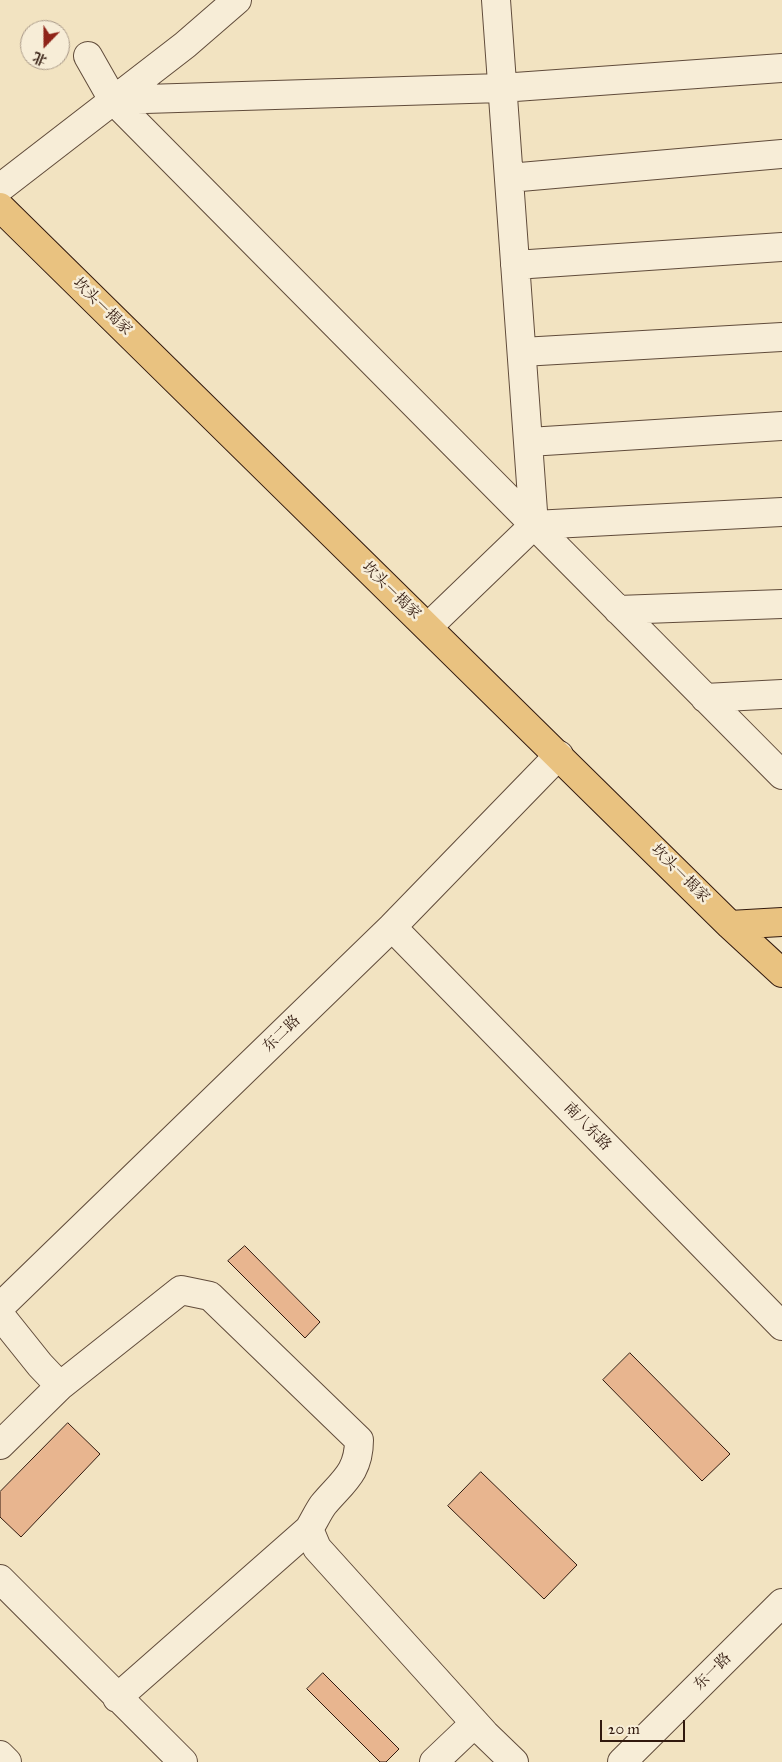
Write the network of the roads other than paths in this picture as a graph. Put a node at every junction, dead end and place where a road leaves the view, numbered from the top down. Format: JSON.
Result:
{"nodes":[{"id":1,"x":237,"y":0,"type":"edge"},
{"id":2,"x":496,"y":0,"type":"edge"},
{"id":3,"x":88,"y":56,"type":"dead end"},
{"id":4,"x":782,"y":68,"type":"edge"},
{"id":5,"x":501,"y":88,"type":"junction"},
{"id":6,"x":113,"y":100,"type":"junction"},
{"id":7,"x":782,"y":154,"type":"edge"},
{"id":8,"x":508,"y":178,"type":"junction"},
{"id":9,"x":0,"y":188,"type":"edge"},
{"id":10,"x":0,"y":207,"type":"edge"},
{"id":11,"x":782,"y":247,"type":"edge"},
{"id":12,"x":515,"y":265,"type":"junction"},
{"id":13,"x":782,"y":337,"type":"edge"},
{"id":14,"x":522,"y":352,"type":"junction"},
{"id":15,"x":782,"y":426,"type":"edge"},
{"id":16,"x":529,"y":442,"type":"junction"},
{"id":17,"x":782,"y":512,"type":"edge"},
{"id":18,"x":534,"y":525,"type":"junction"},
{"id":19,"x":782,"y":604,"type":"edge"},
{"id":20,"x":618,"y":610,"type":"junction"},
{"id":21,"x":428,"y":627,"type":"junction"},
{"id":22,"x":782,"y":694,"type":"edge"},
{"id":23,"x":705,"y":698,"type":"junction"},
{"id":24,"x":558,"y":755,"type":"junction"},
{"id":25,"x":782,"y":775,"type":"edge"},
{"id":26,"x":782,"y":922,"type":"edge"},
{"id":27,"x":730,"y":924,"type":"junction"},
{"id":28,"x":392,"y":927,"type":"junction"},
{"id":29,"x":782,"y":973,"type":"edge"},
{"id":30,"x":0,"y":1307,"type":"edge"},
{"id":31,"x":0,"y":1315,"type":"edge"},
{"id":32,"x":782,"y":1326,"type":"edge"},
{"id":33,"x":60,"y":1386,"type":"junction"},
{"id":34,"x":0,"y":1445,"type":"edge"},
{"id":35,"x":309,"y":1530,"type":"junction"},
{"id":36,"x":0,"y":1579,"type":"edge"},
{"id":37,"x":782,"y":1603,"type":"edge"},
{"id":38,"x":117,"y":1698,"type":"junction"},
{"id":39,"x":475,"y":1723,"type":"junction"},
{"id":40,"x":0,"y":1755,"type":"edge"},
{"id":41,"x":7,"y":1762,"type":"edge"},
{"id":42,"x":183,"y":1762,"type":"edge"},
{"id":43,"x":434,"y":1762,"type":"edge"},
{"id":44,"x":514,"y":1762,"type":"edge"},
{"id":45,"x":622,"y":1762,"type":"edge"}],
"edges":[{"from":1,"to":6,"type":"lane"},
{"from":2,"to":5,"type":"lane"},
{"from":3,"to":6,"type":"lane"},
{"from":4,"to":5,"type":"lane"},
{"from":5,"to":6,"type":"lane"},
{"from":5,"to":8,"type":"lane"},
{"from":6,"to":9,"type":"lane"},
{"from":6,"to":18,"type":"lane"},
{"from":7,"to":8,"type":"lane"},
{"from":8,"to":12,"type":"lane"},
{"from":10,"to":21,"type":"main road","name":"坎头－揭家"},
{"from":11,"to":12,"type":"lane"},
{"from":12,"to":14,"type":"lane"},
{"from":13,"to":14,"type":"lane"},
{"from":14,"to":16,"type":"lane"},
{"from":15,"to":16,"type":"lane"},
{"from":16,"to":18,"type":"lane"},
{"from":17,"to":18,"type":"lane"},
{"from":18,"to":20,"type":"lane"},
{"from":18,"to":21,"type":"lane"},
{"from":19,"to":20,"type":"lane"},
{"from":20,"to":23,"type":"lane"},
{"from":21,"to":24,"type":"main road","name":"坎头－揭家"},
{"from":22,"to":23,"type":"lane"},
{"from":23,"to":25,"type":"lane"},
{"from":24,"to":27,"type":"main road","name":"坎头－揭家"},
{"from":24,"to":28,"type":"lane","name":"东二路"},
{"from":26,"to":27,"type":"main road"},
{"from":27,"to":29,"type":"main road","name":"坎头－揭家"},
{"from":28,"to":30,"type":"lane","name":"东二路"},
{"from":28,"to":32,"type":"lane","name":"南八东路"},
{"from":31,"to":33,"type":"lane"},
{"from":33,"to":34,"type":"lane"},
{"from":33,"to":35,"type":"lane"},
{"from":35,"to":38,"type":"lane"},
{"from":35,"to":39,"type":"lane"},
{"from":36,"to":38,"type":"lane"},
{"from":37,"to":45,"type":"lane","name":"东一路"},
{"from":38,"to":42,"type":"lane"},
{"from":39,"to":43,"type":"lane"},
{"from":39,"to":44,"type":"lane"},
{"from":40,"to":41,"type":"lane"}]}
